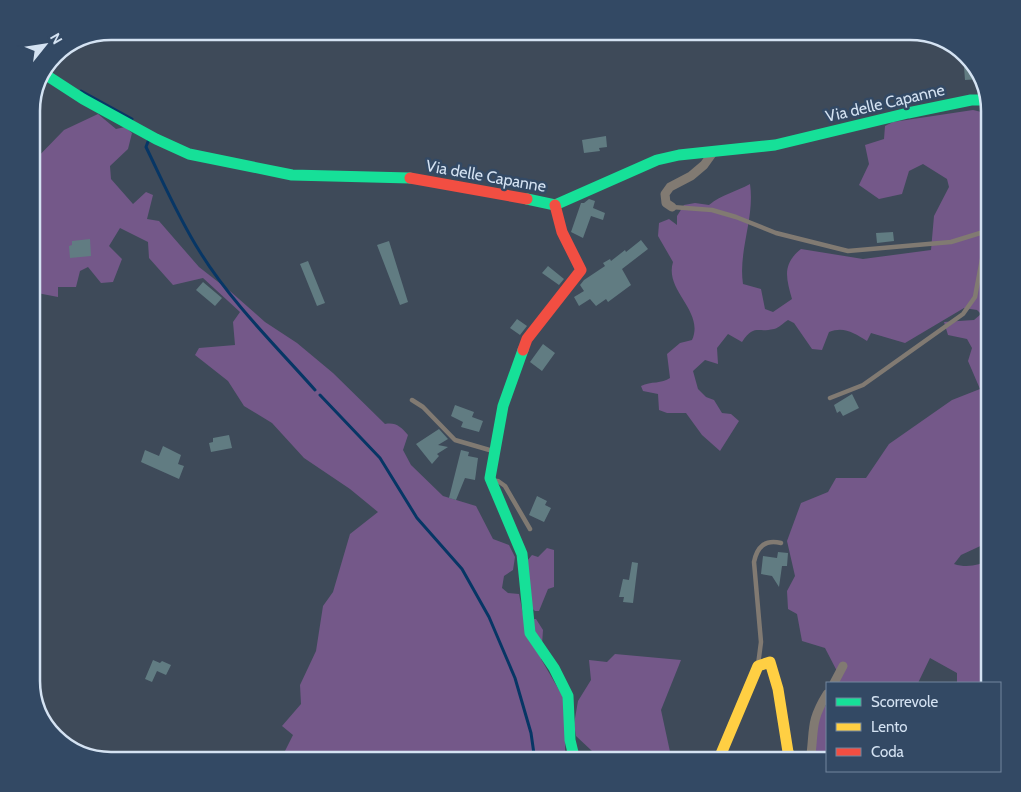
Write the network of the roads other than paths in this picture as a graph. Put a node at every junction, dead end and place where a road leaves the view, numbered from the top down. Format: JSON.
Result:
{"nodes":[{"id":1,"x":49,"y":77,"type":"edge"},
{"id":2,"x":980,"y":100,"type":"edge"},
{"id":3,"x":714,"y":151,"type":"junction"},
{"id":4,"x":555,"y":205,"type":"junction"},
{"id":5,"x":672,"y":207,"type":"joint"},
{"id":6,"x":981,"y":233,"type":"edge"},
{"id":7,"x":981,"y":267,"type":"edge"},
{"id":8,"x":830,"y":398,"type":"dead end"},
{"id":9,"x":412,"y":400,"type":"dead end"},
{"id":10,"x":493,"y":451,"type":"junction"},
{"id":11,"x":491,"y":482,"type":"junction"},
{"id":12,"x":530,"y":530,"type":"dead end"},
{"id":13,"x":781,"y":543,"type":"dead end"},
{"id":14,"x":758,"y":666,"type":"junction"},
{"id":15,"x":843,"y":666,"type":"dead end"},
{"id":16,"x":835,"y":682,"type":"edge"},
{"id":17,"x":826,"y":696,"type":"edge"},
{"id":18,"x":573,"y":752,"type":"edge"},
{"id":19,"x":722,"y":752,"type":"edge"},
{"id":20,"x":788,"y":752,"type":"edge"},
{"id":21,"x":811,"y":752,"type":"edge"}],
"edges":[{"from":1,"to":4,"type":"street","name":"Via delle Capanne"},
{"from":2,"to":3,"type":"street","name":"Via delle Capanne"},
{"from":3,"to":4,"type":"street","name":"Via delle Capanne"},
{"from":3,"to":5,"type":"street"},
{"from":4,"to":10,"type":"street"},
{"from":5,"to":6,"type":"lane"},
{"from":7,"to":8,"type":"lane"},
{"from":9,"to":10,"type":"lane"},
{"from":10,"to":11,"type":"street"},
{"from":11,"to":12,"type":"lane"},
{"from":11,"to":18,"type":"street"},
{"from":13,"to":14,"type":"lane"},
{"from":14,"to":19,"type":"street"},
{"from":14,"to":20,"type":"street"},
{"from":15,"to":16,"type":"street"},
{"from":17,"to":21,"type":"street"}]}
